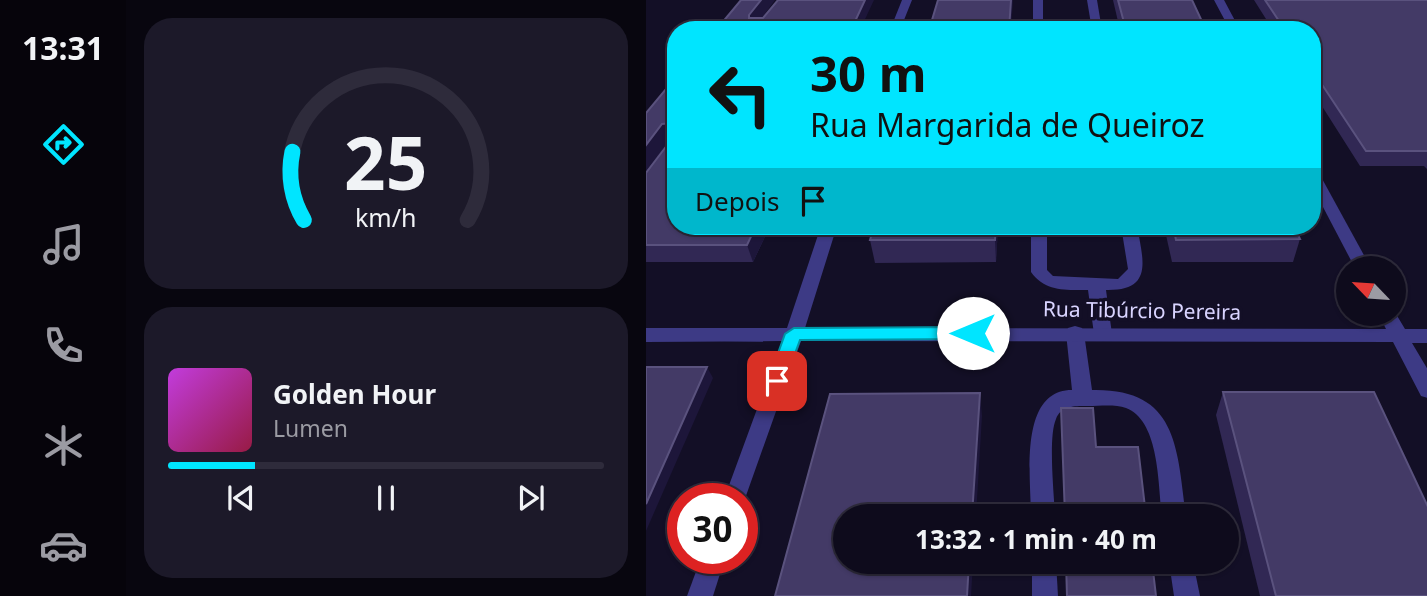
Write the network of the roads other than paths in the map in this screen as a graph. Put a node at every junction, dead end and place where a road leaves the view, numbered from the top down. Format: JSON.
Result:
{"nodes":[{"id":1,"x":907,"y":0,"type":"edge"},
{"id":2,"x":1038,"y":0,"type":"edge"},
{"id":3,"x":1092,"y":0,"type":"edge"},
{"id":4,"x":1219,"y":0,"type":"edge"},
{"id":5,"x":899,"y":21,"type":"edge"},
{"id":6,"x":1038,"y":21,"type":"edge"},
{"id":7,"x":1096,"y":21,"type":"edge"},
{"id":8,"x":1230,"y":21,"type":"edge"},
{"id":9,"x":1321,"y":190,"type":"edge"},
{"id":10,"x":826,"y":235,"type":"edge"},
{"id":11,"x":1039,"y":235,"type":"edge"},
{"id":12,"x":1130,"y":235,"type":"edge"},
{"id":13,"x":1357,"y":256,"type":"edge"},
{"id":14,"x":1096,"y":284,"type":"junction"},
{"id":15,"x":1394,"y":326,"type":"edge"},
{"id":16,"x":1075,"y":333,"type":"junction"},
{"id":17,"x":794,"y":334,"type":"junction"},
{"id":18,"x":1103,"y":334,"type":"junction"},
{"id":19,"x":646,"y":335,"type":"edge"},
{"id":20,"x":1427,"y":336,"type":"edge"},
{"id":21,"x":1400,"y":337,"type":"junction"},
{"id":22,"x":1427,"y":390,"type":"edge"},
{"id":23,"x":1083,"y":398,"type":"junction"},
{"id":24,"x":741,"y":483,"type":"edge"},
{"id":25,"x":1043,"y":504,"type":"edge"},
{"id":26,"x":1172,"y":504,"type":"edge"},
{"id":27,"x":708,"y":574,"type":"edge"},
{"id":28,"x":1044,"y":574,"type":"edge"},
{"id":29,"x":1184,"y":574,"type":"edge"},
{"id":30,"x":700,"y":596,"type":"edge"},
{"id":31,"x":1044,"y":596,"type":"edge"},
{"id":32,"x":1187,"y":596,"type":"edge"}],
"edges":[{"from":1,"to":5,"type":"street"},
{"from":2,"to":6,"type":"street"},
{"from":3,"to":7,"type":"street"},
{"from":4,"to":8,"type":"street"},
{"from":9,"to":13,"type":"street"},
{"from":10,"to":17,"type":"street"},
{"from":11,"to":14,"type":"street"},
{"from":12,"to":14,"type":"street"},
{"from":14,"to":18,"type":"street"},
{"from":15,"to":21,"type":"street"},
{"from":16,"to":17,"type":"street","name":"Rua Tibúrcio Pereira"},
{"from":16,"to":18,"type":"street","name":"Rua Tibúrcio Pereira"},
{"from":16,"to":23,"type":"street"},
{"from":17,"to":19,"type":"street","name":"Rua Tibúrcio Pereira"},
{"from":17,"to":24,"type":"street"},
{"from":18,"to":21,"type":"street","name":"Rua Tibúrcio Pereira"},
{"from":20,"to":21,"type":"street","name":"Rua Tibúrcio Pereira"},
{"from":21,"to":22,"type":"street"},
{"from":23,"to":25,"type":"street"},
{"from":23,"to":26,"type":"street"},
{"from":27,"to":30,"type":"street"},
{"from":28,"to":31,"type":"street"},
{"from":29,"to":32,"type":"street"}]}
